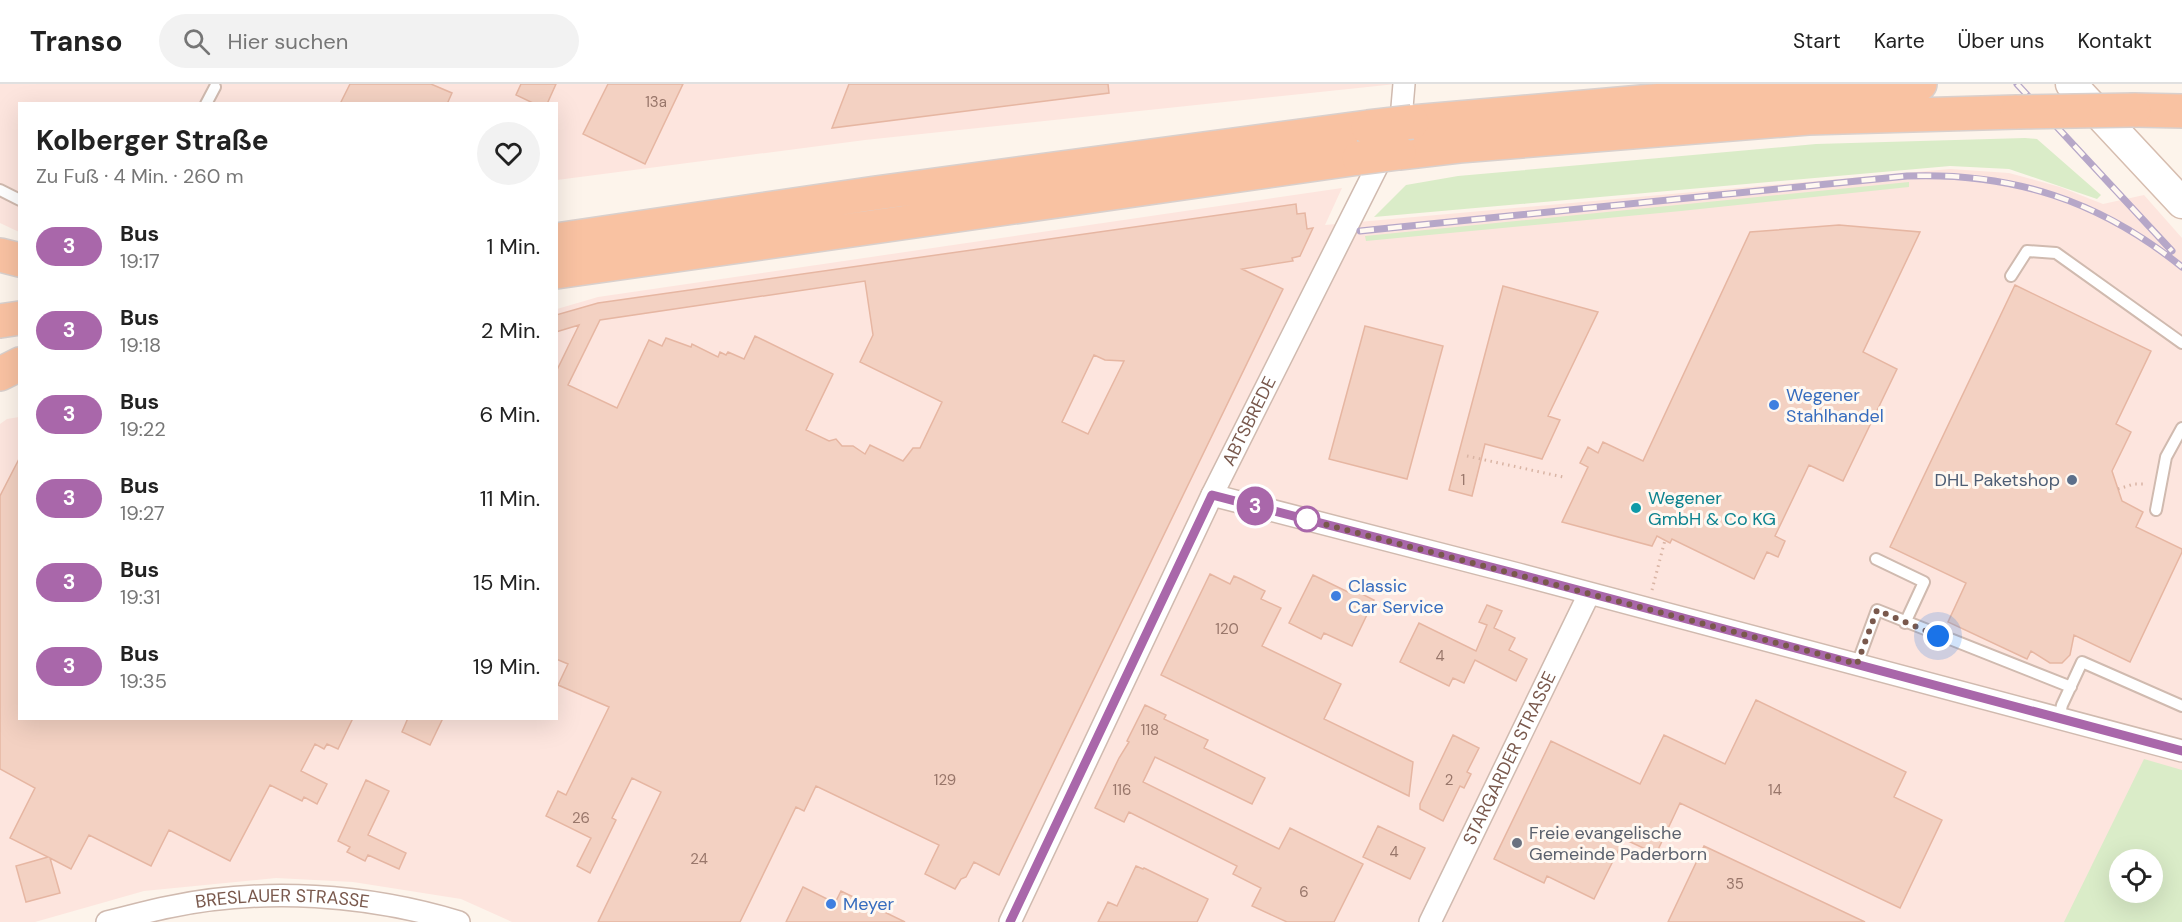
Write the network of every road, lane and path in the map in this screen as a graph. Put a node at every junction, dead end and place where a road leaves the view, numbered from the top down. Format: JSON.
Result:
{"nodes":[{"id":1,"x":1404,"y":84,"type":"edge"},
{"id":2,"x":1920,"y":84,"type":"edge"},
{"id":3,"x":2071,"y":84,"type":"edge"},
{"id":4,"x":215,"y":87,"type":"dead end"},
{"id":5,"x":207,"y":102,"type":"edge"},
{"id":6,"x":2182,"y":111,"type":"edge"},
{"id":7,"x":0,"y":190,"type":"edge"},
{"id":8,"x":18,"y":199,"type":"edge"},
{"id":9,"x":2182,"y":203,"type":"edge"},
{"id":10,"x":558,"y":240,"type":"edge"},
{"id":11,"x":0,"y":255,"type":"edge"},
{"id":12,"x":18,"y":260,"type":"edge"},
{"id":13,"x":558,"y":272,"type":"edge"},
{"id":14,"x":2011,"y":276,"type":"dead end"},
{"id":15,"x":18,"y":318,"type":"edge"},
{"id":16,"x":0,"y":321,"type":"edge"},
{"id":17,"x":2182,"y":343,"type":"edge"},
{"id":18,"x":18,"y":351,"type":"edge"},
{"id":19,"x":0,"y":353,"type":"edge"},
{"id":20,"x":18,"y":365,"type":"edge"},
{"id":21,"x":0,"y":374,"type":"edge"},
{"id":22,"x":2182,"y":428,"type":"edge"},
{"id":23,"x":1467,"y":456,"type":"dead end"},
{"id":24,"x":1563,"y":477,"type":"dead end"},
{"id":25,"x":2161,"y":483,"type":"junction"},
{"id":26,"x":2118,"y":489,"type":"dead end"},
{"id":27,"x":1212,"y":495,"type":"junction"},
{"id":28,"x":2156,"y":510,"type":"dead end"},
{"id":29,"x":1665,"y":540,"type":"dead end"},
{"id":30,"x":1876,"y":559,"type":"dead end"},
{"id":31,"x":1655,"y":578,"type":"dead end"},
{"id":32,"x":1589,"y":594,"type":"junction"},
{"id":33,"x":1905,"y":622,"type":"junction"},
{"id":34,"x":1857,"y":664,"type":"junction"},
{"id":35,"x":2071,"y":687,"type":"junction"},
{"id":36,"x":2182,"y":706,"type":"edge"},
{"id":37,"x":2059,"y":718,"type":"junction"},
{"id":38,"x":2182,"y":751,"type":"edge"},
{"id":39,"x":107,"y":922,"type":"edge"},
{"id":40,"x":459,"y":922,"type":"edge"},
{"id":41,"x":1010,"y":922,"type":"edge"},
{"id":42,"x":1430,"y":922,"type":"edge"}],
"edges":[{"from":1,"to":27,"type":"street","name":"ABTSBREDE"},
{"from":2,"to":10,"type":"highway","bridge":true},
{"from":3,"to":9,"type":"main road"},
{"from":4,"to":5,"type":"lane"},
{"from":6,"to":13,"type":"highway","bridge":true},
{"from":7,"to":8,"type":"lane"},
{"from":11,"to":12,"type":"highway"},
{"from":14,"to":17,"type":"lane"},
{"from":15,"to":16,"type":"highway"},
{"from":18,"to":19,"type":"highway"},
{"from":20,"to":21,"type":"highway"},
{"from":22,"to":25,"type":"lane"},
{"from":23,"to":24,"type":"path"},
{"from":25,"to":26,"type":"path"},
{"from":25,"to":28,"type":"lane"},
{"from":27,"to":32,"type":"street"},
{"from":27,"to":41,"type":"street","name":"ABTSBREDE"},
{"from":29,"to":31,"type":"path"},
{"from":30,"to":33,"type":"lane"},
{"from":32,"to":34,"type":"street"},
{"from":32,"to":42,"type":"street","name":"STARGARDER STRASSE"},
{"from":33,"to":34,"type":"lane"},
{"from":33,"to":35,"type":"lane"},
{"from":34,"to":37,"type":"street"},
{"from":35,"to":36,"type":"lane"},
{"from":35,"to":37,"type":"lane"},
{"from":37,"to":38,"type":"street"},
{"from":39,"to":40,"type":"street","name":"BRESLAUER STRASSE"}]}
